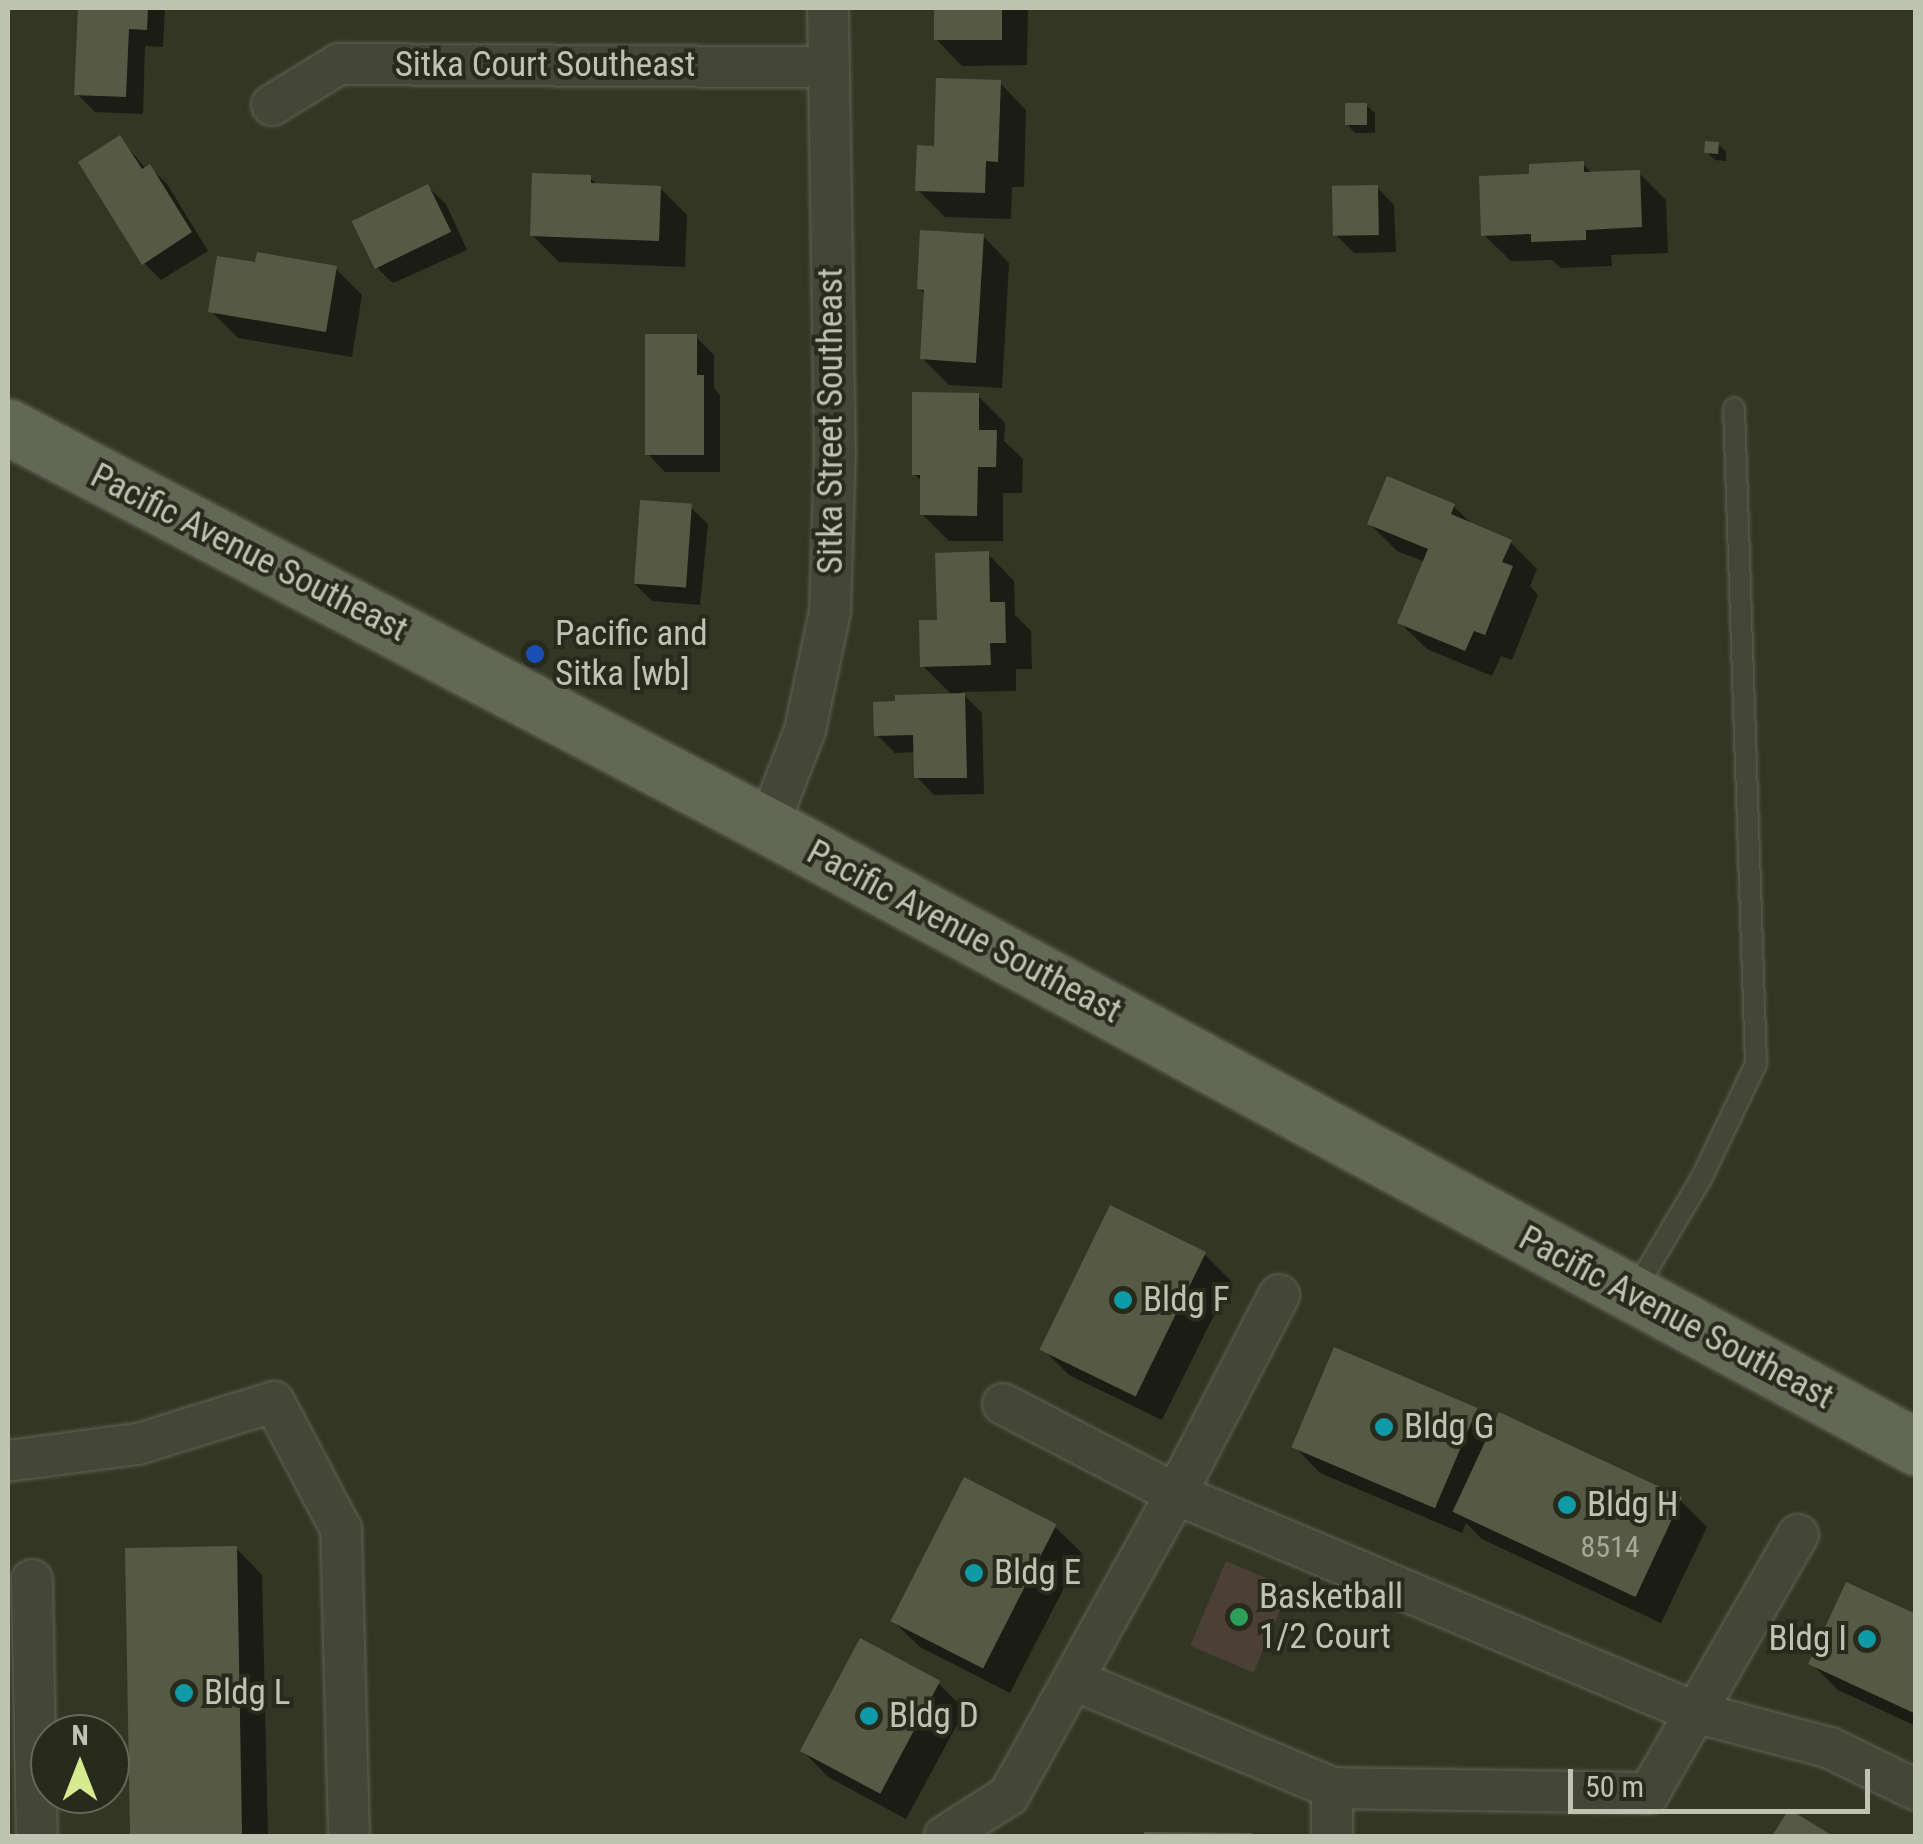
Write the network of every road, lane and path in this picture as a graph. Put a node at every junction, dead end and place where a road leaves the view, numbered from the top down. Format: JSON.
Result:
{"nodes":[{"id":1,"x":828,"y":8,"type":"edge"},
{"id":2,"x":829,"y":67,"type":"junction"},
{"id":3,"x":272,"y":105,"type":"dead end"},
{"id":4,"x":1734,"y":408,"type":"dead end"},
{"id":5,"x":8,"y":427,"type":"edge"},
{"id":6,"x":768,"y":826,"type":"junction"},
{"id":7,"x":1633,"y":1294,"type":"junction"},
{"id":8,"x":1279,"y":1296,"type":"dead end"},
{"id":9,"x":1003,"y":1404,"type":"dead end"},
{"id":10,"x":1916,"y":1447,"type":"edge"},
{"id":11,"x":8,"y":1461,"type":"edge"},
{"id":12,"x":1176,"y":1494,"type":"junction"},
{"id":13,"x":1798,"y":1534,"type":"dead end"},
{"id":14,"x":32,"y":1580,"type":"dead end"},
{"id":15,"x":1074,"y":1680,"type":"junction"},
{"id":16,"x":1694,"y":1712,"type":"junction"},
{"id":17,"x":21,"y":1742,"type":"edge"},
{"id":18,"x":1332,"y":1788,"type":"junction"},
{"id":19,"x":1916,"y":1790,"type":"edge"},
{"id":20,"x":36,"y":1836,"type":"edge"},
{"id":21,"x":349,"y":1836,"type":"edge"},
{"id":22,"x":945,"y":1836,"type":"edge"},
{"id":23,"x":1332,"y":1836,"type":"edge"}],
"edges":[{"from":1,"to":2,"type":"street","name":"Sitka Street Southeast"},
{"from":2,"to":3,"type":"street","name":"Sitka Court Southeast"},
{"from":2,"to":6,"type":"street","name":"Sitka Street Southeast"},
{"from":4,"to":7,"type":"lane"},
{"from":5,"to":6,"type":"main road","name":"Pacific Avenue Southeast"},
{"from":6,"to":7,"type":"main road","name":"Pacific Avenue Southeast"},
{"from":7,"to":10,"type":"main road","name":"Pacific Avenue Southeast"},
{"from":8,"to":12,"type":"street"},
{"from":9,"to":12,"type":"street"},
{"from":11,"to":21,"type":"street"},
{"from":12,"to":15,"type":"street"},
{"from":12,"to":16,"type":"street"},
{"from":13,"to":16,"type":"street"},
{"from":14,"to":17,"type":"street"},
{"from":15,"to":18,"type":"street"},
{"from":15,"to":22,"type":"street"},
{"from":16,"to":18,"type":"street"},
{"from":16,"to":19,"type":"street"},
{"from":17,"to":20,"type":"street"},
{"from":18,"to":23,"type":"street"}]}
